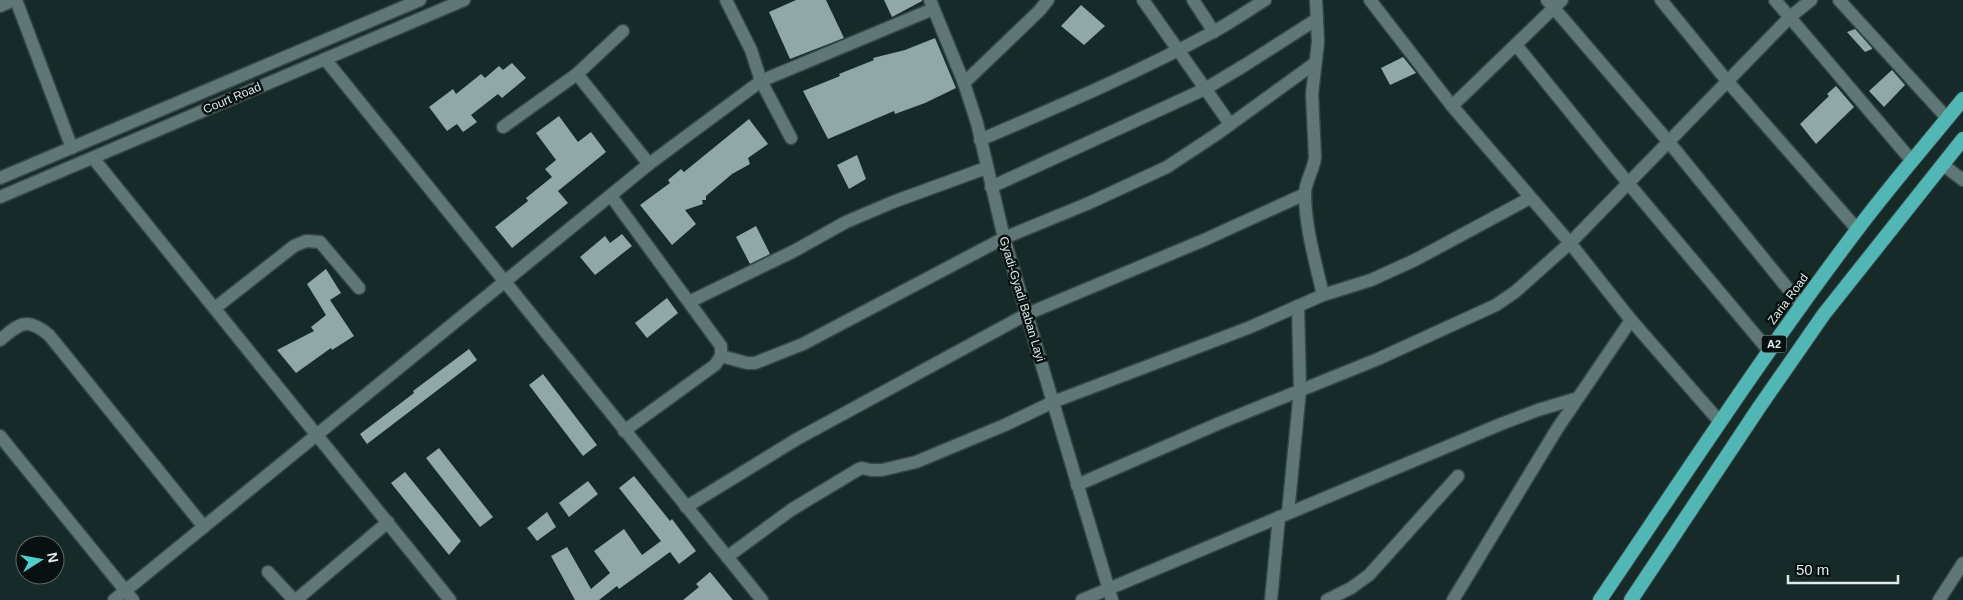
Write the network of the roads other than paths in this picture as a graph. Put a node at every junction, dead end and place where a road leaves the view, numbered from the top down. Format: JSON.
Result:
{"nodes":[{"id":1,"x":15,"y":0,"type":"edge"},
{"id":2,"x":420,"y":0,"type":"edge"},
{"id":3,"x":464,"y":0,"type":"edge"},
{"id":4,"x":1048,"y":0,"type":"edge"},
{"id":5,"x":1143,"y":0,"type":"edge"},
{"id":6,"x":1193,"y":0,"type":"edge"},
{"id":7,"x":1265,"y":0,"type":"edge"},
{"id":8,"x":1316,"y":0,"type":"edge"},
{"id":9,"x":1370,"y":0,"type":"edge"},
{"id":10,"x":1661,"y":0,"type":"edge"},
{"id":11,"x":1775,"y":0,"type":"edge"},
{"id":12,"x":1811,"y":0,"type":"edge"},
{"id":13,"x":1839,"y":0,"type":"edge"},
{"id":14,"x":729,"y":1,"type":"edge"},
{"id":15,"x":1554,"y":3,"type":"edge"},
{"id":16,"x":932,"y":4,"type":"edge"},
{"id":17,"x":0,"y":6,"type":"edge"},
{"id":18,"x":1790,"y":17,"type":"junction"},
{"id":19,"x":1317,"y":19,"type":"junction"},
{"id":20,"x":623,"y":31,"type":"dead end"},
{"id":21,"x":1214,"y":32,"type":"junction"},
{"id":22,"x":1516,"y":45,"type":"junction"},
{"id":23,"x":1178,"y":50,"type":"junction"},
{"id":24,"x":325,"y":59,"type":"junction"},
{"id":25,"x":1315,"y":63,"type":"junction"},
{"id":26,"x":578,"y":74,"type":"junction"},
{"id":27,"x":761,"y":81,"type":"junction"},
{"id":28,"x":1728,"y":82,"type":"junction"},
{"id":29,"x":964,"y":83,"type":"junction"},
{"id":30,"x":1205,"y":89,"type":"junction"},
{"id":31,"x":1963,"y":99,"type":"edge"},
{"id":32,"x":1452,"y":106,"type":"junction"},
{"id":33,"x":1947,"y":118,"type":"junction"},
{"id":34,"x":1230,"y":124,"type":"junction"},
{"id":35,"x":503,"y":127,"type":"dead end"},
{"id":36,"x":791,"y":138,"type":"dead end"},
{"id":37,"x":1963,"y":139,"type":"edge"},
{"id":38,"x":980,"y":140,"type":"junction"},
{"id":39,"x":1668,"y":142,"type":"junction"},
{"id":40,"x":72,"y":148,"type":"junction"},
{"id":41,"x":93,"y":158,"type":"junction"},
{"id":42,"x":1912,"y":161,"type":"junction"},
{"id":43,"x":649,"y":164,"type":"junction"},
{"id":44,"x":1942,"y":165,"type":"junction"},
{"id":45,"x":986,"y":168,"type":"junction"},
{"id":46,"x":0,"y":178,"type":"edge"},
{"id":47,"x":1963,"y":180,"type":"edge"},
{"id":48,"x":1628,"y":183,"type":"junction"},
{"id":49,"x":991,"y":187,"type":"junction"},
{"id":50,"x":1305,"y":194,"type":"junction"},
{"id":51,"x":611,"y":196,"type":"junction"},
{"id":52,"x":0,"y":197,"type":"edge"},
{"id":53,"x":1530,"y":198,"type":"junction"},
{"id":54,"x":1857,"y":230,"type":"junction"},
{"id":55,"x":1004,"y":238,"type":"junction"},
{"id":56,"x":1570,"y":243,"type":"junction"},
{"id":57,"x":504,"y":283,"type":"junction"},
{"id":58,"x":358,"y":288,"type":"dead end"},
{"id":59,"x":1323,"y":295,"type":"junction"},
{"id":60,"x":689,"y":302,"type":"junction"},
{"id":61,"x":1298,"y":306,"type":"junction"},
{"id":62,"x":1802,"y":306,"type":"junction"},
{"id":63,"x":215,"y":308,"type":"junction"},
{"id":64,"x":1027,"y":314,"type":"junction"},
{"id":65,"x":1631,"y":320,"type":"junction"},
{"id":66,"x":0,"y":340,"type":"edge"},
{"id":67,"x":1769,"y":351,"type":"junction"},
{"id":68,"x":721,"y":356,"type":"junction"},
{"id":69,"x":1300,"y":390,"type":"junction"},
{"id":70,"x":1578,"y":398,"type":"junction"},
{"id":71,"x":1053,"y":402,"type":"junction"},
{"id":72,"x":1720,"y":422,"type":"junction"},
{"id":73,"x":624,"y":431,"type":"junction"},
{"id":74,"x":317,"y":435,"type":"junction"},
{"id":75,"x":0,"y":436,"type":"edge"},
{"id":76,"x":1458,"y":476,"type":"dead end"},
{"id":77,"x":1078,"y":485,"type":"junction"},
{"id":78,"x":686,"y":507,"type":"junction"},
{"id":79,"x":1283,"y":515,"type":"junction"},
{"id":80,"x":388,"y":522,"type":"junction"},
{"id":81,"x":204,"y":527,"type":"junction"},
{"id":82,"x":727,"y":557,"type":"junction"},
{"id":83,"x":1963,"y":563,"type":"edge"},
{"id":84,"x":268,"y":572,"type":"dead end"},
{"id":85,"x":1110,"y":594,"type":"edge"},
{"id":86,"x":129,"y":595,"type":"edge"},
{"id":87,"x":114,"y":600,"type":"edge"},
{"id":88,"x":295,"y":600,"type":"edge"},
{"id":89,"x":450,"y":600,"type":"edge"},
{"id":90,"x":762,"y":600,"type":"edge"},
{"id":91,"x":1082,"y":600,"type":"edge"},
{"id":92,"x":1271,"y":600,"type":"edge"},
{"id":93,"x":1327,"y":600,"type":"edge"},
{"id":94,"x":1453,"y":600,"type":"edge"},
{"id":95,"x":1600,"y":600,"type":"edge"},
{"id":96,"x":1631,"y":600,"type":"edge"},
{"id":97,"x":1939,"y":600,"type":"edge"}],
"edges":[{"from":1,"to":17,"type":"street"},
{"from":1,"to":40,"type":"street"},
{"from":2,"to":40,"type":"street","name":"Court Road"},
{"from":3,"to":24,"type":"street","name":"Court Road"},
{"from":4,"to":29,"type":"street"},
{"from":5,"to":23,"type":"street"},
{"from":6,"to":21,"type":"street"},
{"from":7,"to":21,"type":"street"},
{"from":8,"to":19,"type":"street"},
{"from":9,"to":32,"type":"street"},
{"from":10,"to":28,"type":"street"},
{"from":11,"to":18,"type":"street"},
{"from":12,"to":18,"type":"street"},
{"from":13,"to":33,"type":"street"},
{"from":14,"to":27,"type":"street"},
{"from":15,"to":22,"type":"street"},
{"from":15,"to":39,"type":"street"},
{"from":16,"to":27,"type":"street"},
{"from":16,"to":29,"type":"street","name":"Gyadi-Gyadi Baban Layi"},
{"from":18,"to":28,"type":"street"},
{"from":18,"to":42,"type":"street"},
{"from":19,"to":25,"type":"street"},
{"from":19,"to":30,"type":"street"},
{"from":20,"to":26,"type":"street"},
{"from":21,"to":23,"type":"street"},
{"from":22,"to":32,"type":"street"},
{"from":22,"to":48,"type":"street"},
{"from":23,"to":30,"type":"street"},
{"from":23,"to":38,"type":"street"},
{"from":24,"to":41,"type":"street","name":"Court Road"},
{"from":24,"to":57,"type":"street"},
{"from":25,"to":34,"type":"street"},
{"from":25,"to":50,"type":"street"},
{"from":26,"to":35,"type":"street"},
{"from":26,"to":43,"type":"street"},
{"from":27,"to":36,"type":"street"},
{"from":27,"to":43,"type":"street"},
{"from":28,"to":39,"type":"street"},
{"from":28,"to":54,"type":"street"},
{"from":29,"to":38,"type":"street","name":"Gyadi-Gyadi Baban Layi"},
{"from":30,"to":34,"type":"street"},
{"from":30,"to":49,"type":"street"},
{"from":31,"to":33,"type":"highway","name":"Zaria Road","number":"A2"},
{"from":32,"to":53,"type":"street"},
{"from":33,"to":42,"type":"highway","name":"Zaria Road","number":"A2"},
{"from":34,"to":55,"type":"street"},
{"from":37,"to":44,"type":"highway","number":"A2"},
{"from":38,"to":45,"type":"street","name":"Gyadi-Gyadi Baban Layi"},
{"from":39,"to":48,"type":"street"},
{"from":39,"to":62,"type":"street"},
{"from":40,"to":46,"type":"street","name":"Court Road"},
{"from":41,"to":52,"type":"street","name":"Court Road"},
{"from":41,"to":63,"type":"street"},
{"from":42,"to":54,"type":"highway","name":"Zaria Road","number":"A2"},
{"from":43,"to":51,"type":"street"},
{"from":44,"to":47,"type":"street"},
{"from":44,"to":96,"type":"highway","number":"A2"},
{"from":45,"to":49,"type":"street","name":"Gyadi-Gyadi Baban Layi"},
{"from":45,"to":60,"type":"street"},
{"from":48,"to":56,"type":"street"},
{"from":48,"to":67,"type":"street"},
{"from":49,"to":55,"type":"street","name":"Gyadi-Gyadi Baban Layi"},
{"from":50,"to":59,"type":"street"},
{"from":50,"to":64,"type":"street"},
{"from":51,"to":57,"type":"street"},
{"from":51,"to":60,"type":"street"},
{"from":53,"to":56,"type":"street"},
{"from":53,"to":59,"type":"street"},
{"from":54,"to":62,"type":"highway","name":"Zaria Road","number":"A2"},
{"from":55,"to":64,"type":"street","name":"Gyadi-Gyadi Baban Layi"},
{"from":55,"to":68,"type":"street"},
{"from":56,"to":65,"type":"street"},
{"from":56,"to":69,"type":"street"},
{"from":57,"to":73,"type":"street"},
{"from":57,"to":74,"type":"street"},
{"from":58,"to":63,"type":"street"},
{"from":59,"to":61,"type":"street"},
{"from":60,"to":68,"type":"street"},
{"from":61,"to":69,"type":"street"},
{"from":61,"to":71,"type":"street"},
{"from":62,"to":67,"type":"highway","name":"Zaria Road","number":"A2"},
{"from":63,"to":74,"type":"street"},
{"from":64,"to":71,"type":"street","name":"Gyadi-Gyadi Baban Layi"},
{"from":64,"to":78,"type":"street"},
{"from":65,"to":70,"type":"street"},
{"from":65,"to":72,"type":"street"},
{"from":66,"to":81,"type":"street"},
{"from":67,"to":72,"type":"highway","name":"Zaria Road","number":"A2"},
{"from":68,"to":73,"type":"street"},
{"from":69,"to":77,"type":"street"},
{"from":69,"to":79,"type":"street"},
{"from":70,"to":79,"type":"street"},
{"from":70,"to":94,"type":"street"},
{"from":71,"to":77,"type":"street","name":"Gyadi-Gyadi Baban Layi"},
{"from":71,"to":82,"type":"street"},
{"from":72,"to":95,"type":"highway","name":"Zaria Road","number":"A2"},
{"from":73,"to":78,"type":"street"},
{"from":74,"to":80,"type":"street"},
{"from":74,"to":81,"type":"street"},
{"from":75,"to":86,"type":"street"},
{"from":76,"to":93,"type":"street"},
{"from":77,"to":85,"type":"street","name":"Gyadi-Gyadi Baban Layi"},
{"from":78,"to":82,"type":"street"},
{"from":79,"to":85,"type":"street"},
{"from":79,"to":92,"type":"street"},
{"from":80,"to":88,"type":"street"},
{"from":80,"to":89,"type":"street"},
{"from":81,"to":86,"type":"street"},
{"from":82,"to":90,"type":"street"},
{"from":83,"to":97,"type":"street"},
{"from":84,"to":88,"type":"street"},
{"from":85,"to":91,"type":"street"},
{"from":86,"to":87,"type":"street"}]}
